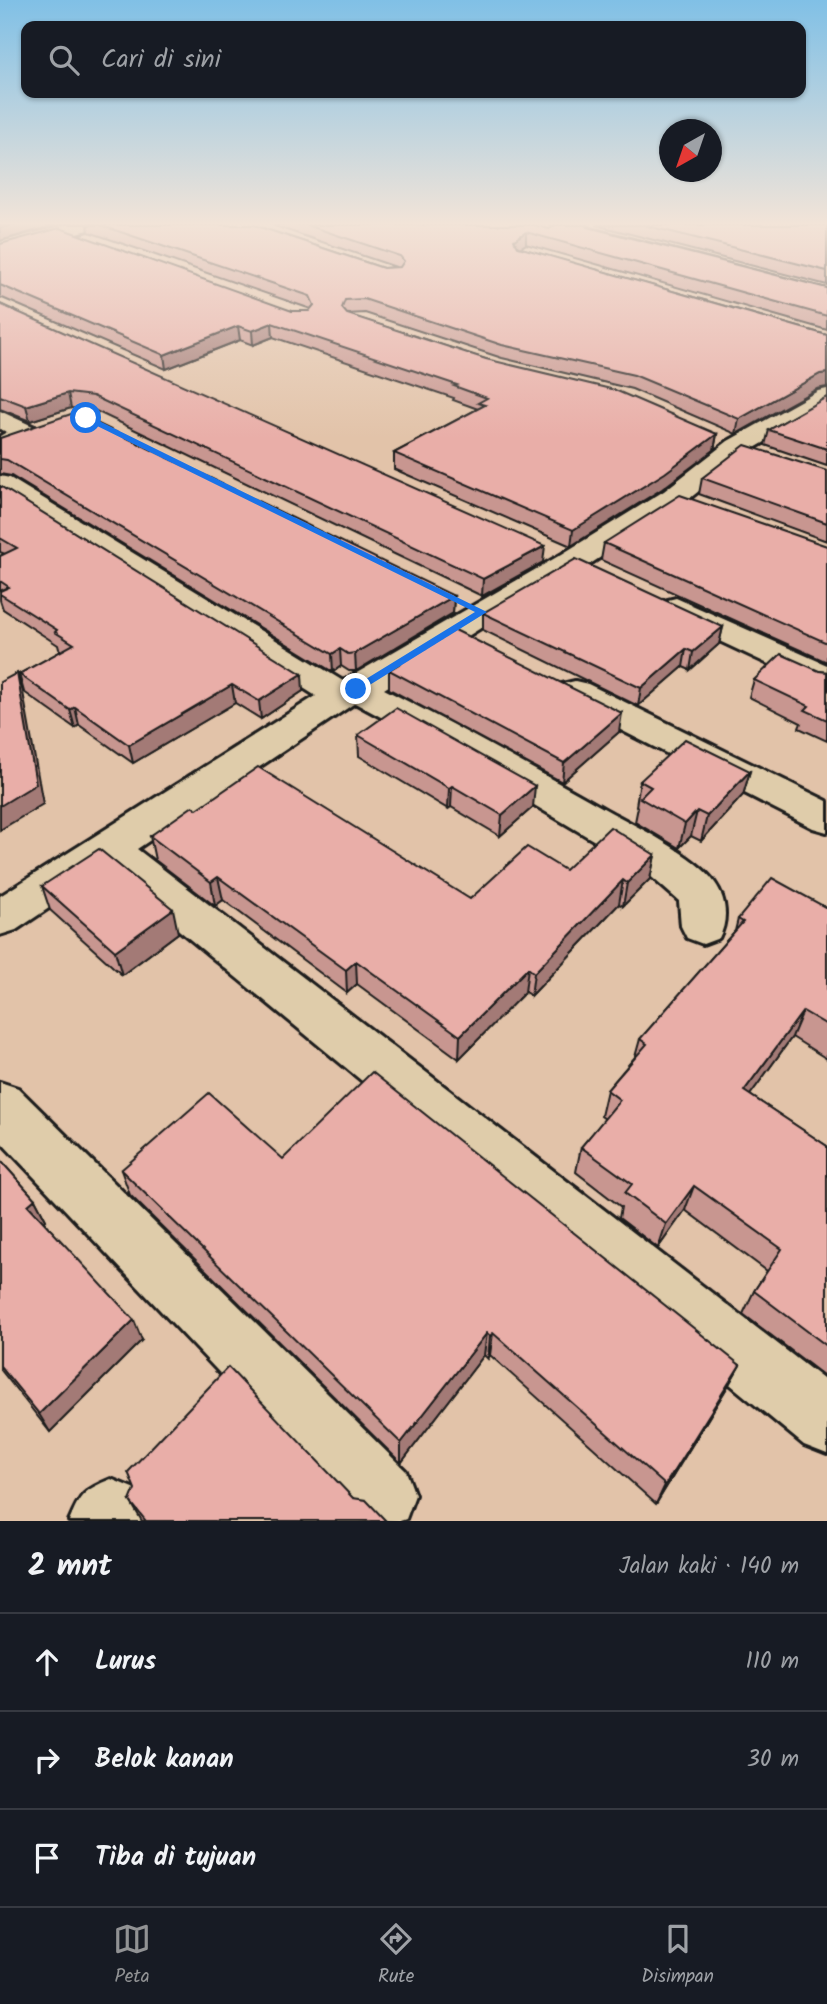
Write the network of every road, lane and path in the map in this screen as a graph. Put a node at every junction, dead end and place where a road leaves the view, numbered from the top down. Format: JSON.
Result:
{"nodes":[{"id":1,"x":827,"y":396,"type":"edge"},
{"id":2,"x":0,"y":419,"type":"edge"},
{"id":3,"x":0,"y":445,"type":"edge"},
{"id":4,"x":0,"y":484,"type":"edge"},
{"id":5,"x":560,"y":555,"type":"junction"},
{"id":6,"x":611,"y":578,"type":"edge"},
{"id":7,"x":649,"y":596,"type":"edge"},
{"id":8,"x":465,"y":614,"type":"junction"},
{"id":9,"x":491,"y":649,"type":"edge"},
{"id":10,"x":541,"y":674,"type":"edge"},
{"id":11,"x":827,"y":678,"type":"edge"},
{"id":12,"x":349,"y":693,"type":"junction"},
{"id":13,"x":827,"y":818,"type":"edge"},
{"id":14,"x":108,"y":849,"type":"junction"},
{"id":15,"x":0,"y":918,"type":"edge"},
{"id":16,"x":703,"y":926,"type":"dead end"},
{"id":17,"x":0,"y":1105,"type":"edge"},
{"id":18,"x":827,"y":1422,"type":"edge"},
{"id":19,"x":382,"y":1495,"type":"dead end"}],
"edges":[{"from":1,"to":5,"type":"street"},
{"from":2,"to":3,"type":"street"},
{"from":4,"to":12,"type":"street"},
{"from":5,"to":6,"type":"street"},
{"from":5,"to":8,"type":"street"},
{"from":7,"to":11,"type":"street"},
{"from":8,"to":9,"type":"street"},
{"from":8,"to":12,"type":"street"},
{"from":10,"to":13,"type":"street"},
{"from":12,"to":14,"type":"street"},
{"from":12,"to":16,"type":"street"},
{"from":14,"to":15,"type":"street"},
{"from":14,"to":18,"type":"street"},
{"from":17,"to":19,"type":"street"}]}
